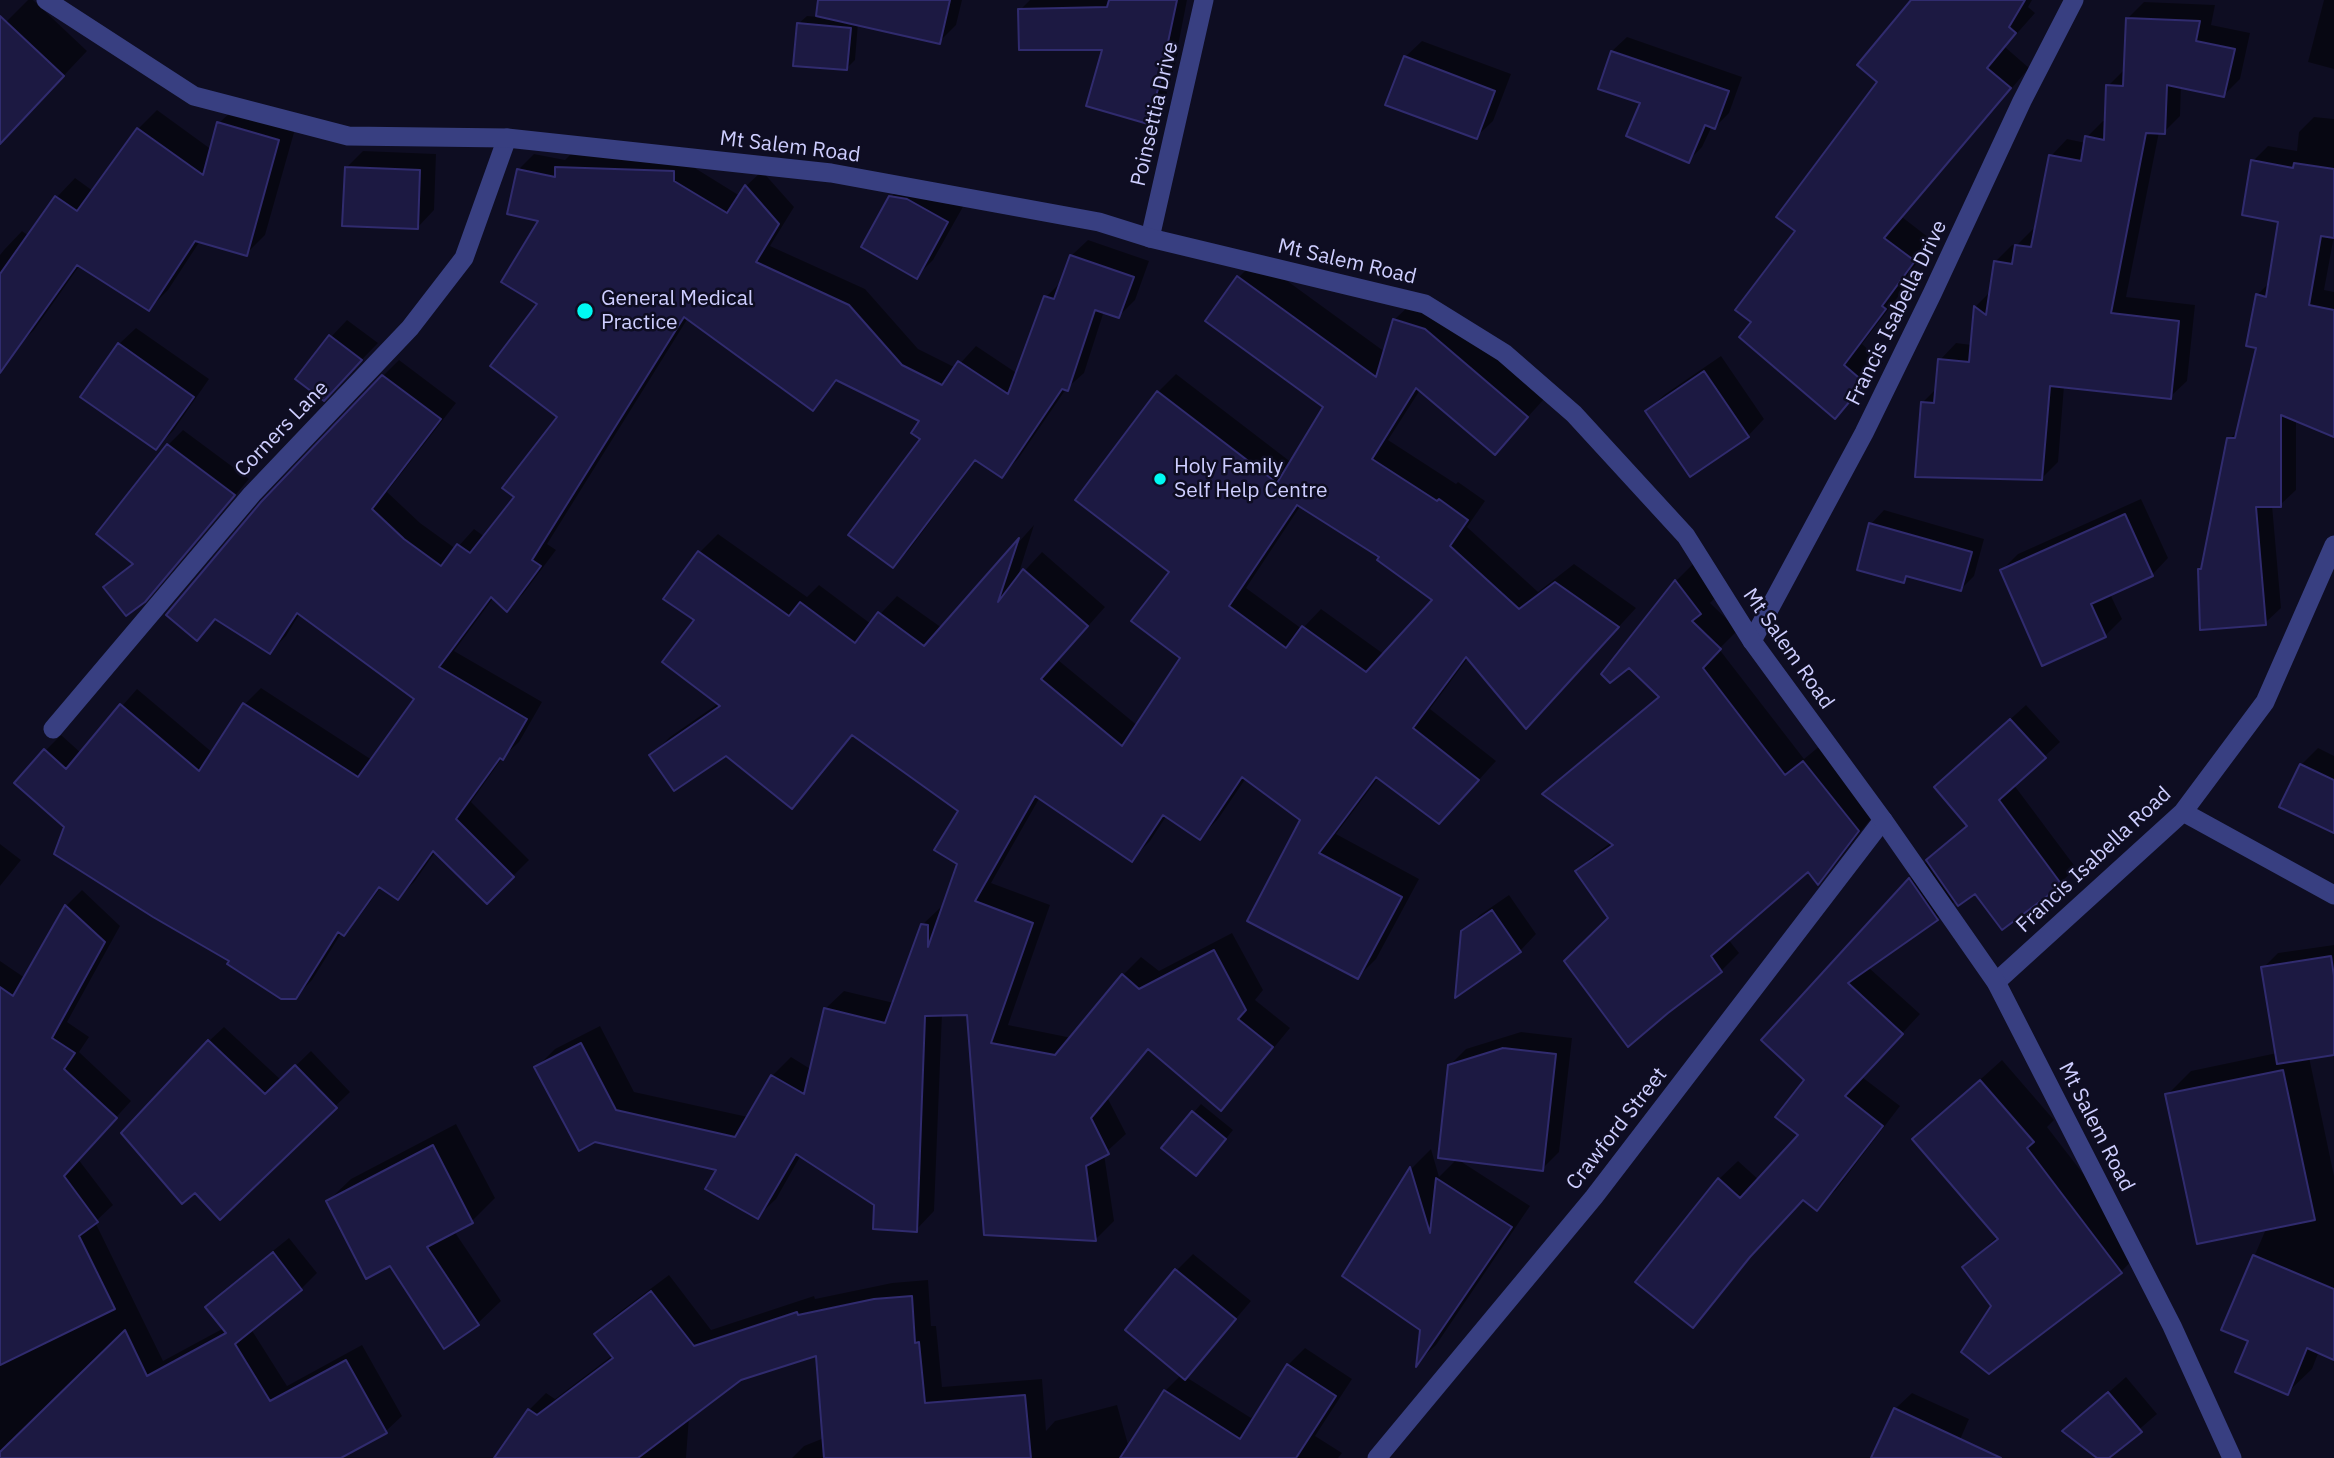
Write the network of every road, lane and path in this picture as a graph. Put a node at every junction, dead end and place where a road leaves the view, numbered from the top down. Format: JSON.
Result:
{"nodes":[{"id":1,"x":46,"y":0,"type":"edge"},
{"id":2,"x":1204,"y":0,"type":"edge"},
{"id":3,"x":2074,"y":0,"type":"edge"},
{"id":4,"x":507,"y":138,"type":"junction"},
{"id":5,"x":1150,"y":238,"type":"junction"},
{"id":6,"x":2334,"y":545,"type":"edge"},
{"id":7,"x":1752,"y":641,"type":"junction"},
{"id":8,"x":53,"y":729,"type":"dead end"},
{"id":9,"x":2183,"y":812,"type":"junction"},
{"id":10,"x":1883,"y":820,"type":"junction"},
{"id":11,"x":2334,"y":895,"type":"edge"},
{"id":12,"x":1996,"y":982,"type":"junction"},
{"id":13,"x":1377,"y":1458,"type":"edge"},
{"id":14,"x":2232,"y":1458,"type":"edge"}],
"edges":[{"from":1,"to":4,"type":"street","name":"Mt Salem Road"},
{"from":2,"to":5,"type":"street","name":"Poinsettia Drive"},
{"from":3,"to":7,"type":"street","name":"Francis Isabella Drive"},
{"from":4,"to":5,"type":"street","name":"Mt Salem Road"},
{"from":4,"to":8,"type":"street","name":"Corners Lane"},
{"from":5,"to":7,"type":"street","name":"Mt Salem Road"},
{"from":6,"to":9,"type":"street","name":"Francis Isabella Road"},
{"from":7,"to":10,"type":"street","name":"Mt Salem Road"},
{"from":9,"to":11,"type":"street"},
{"from":9,"to":12,"type":"street","name":"Francis Isabella Road"},
{"from":10,"to":12,"type":"street","name":"Mt Salem Road"},
{"from":10,"to":13,"type":"street","name":"Crawford Street"},
{"from":12,"to":14,"type":"street","name":"Mt Salem Road"}]}
